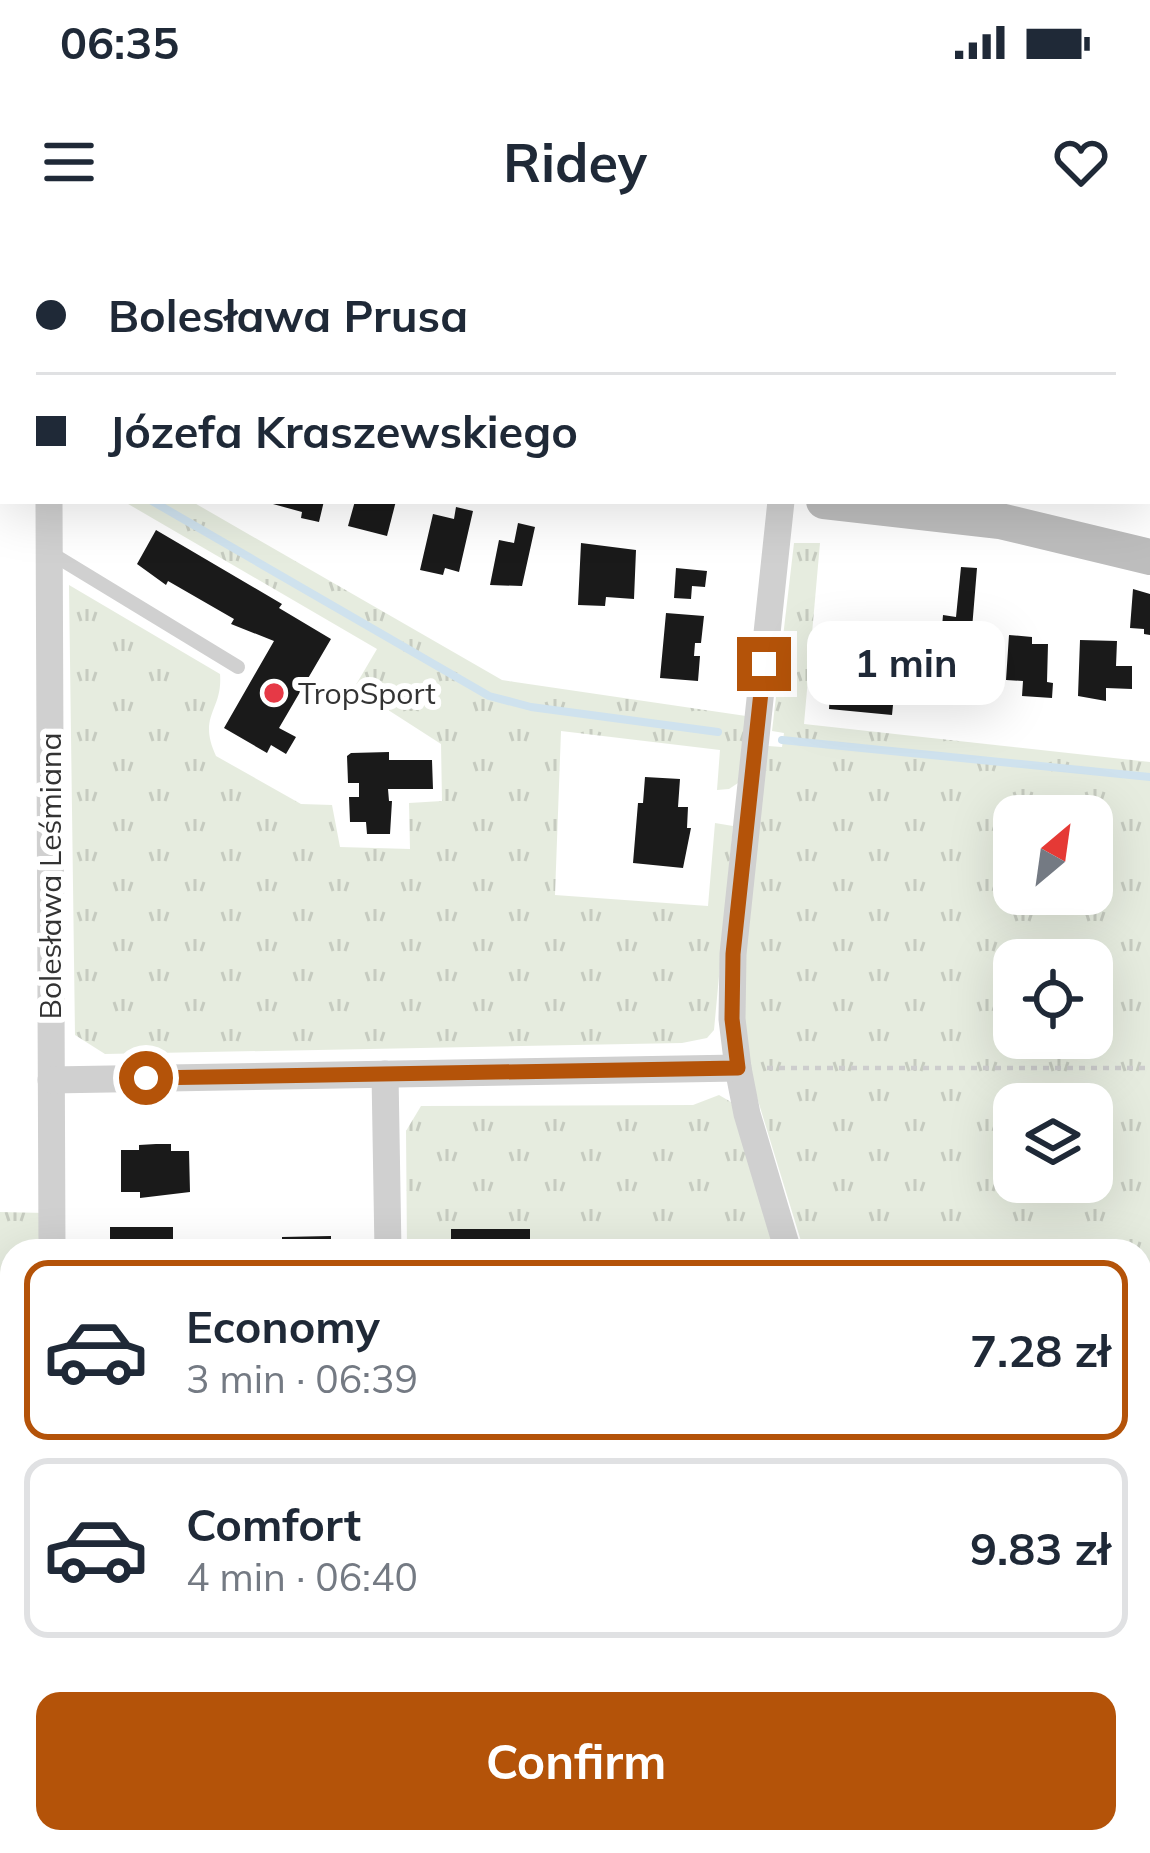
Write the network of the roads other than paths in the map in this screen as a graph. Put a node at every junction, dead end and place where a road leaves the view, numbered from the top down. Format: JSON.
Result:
{"nodes":[{"id":1,"x":49,"y":504,"type":"edge"},
{"id":2,"x":781,"y":504,"type":"edge"},
{"id":3,"x":852,"y":504,"type":"edge"},
{"id":4,"x":49,"y":552,"type":"junction"},
{"id":5,"x":1150,"y":556,"type":"edge"},
{"id":6,"x":238,"y":668,"type":"dead end"},
{"id":7,"x":738,"y":1068,"type":"junction"},
{"id":8,"x":385,"y":1074,"type":"junction"},
{"id":9,"x":51,"y":1080,"type":"junction"},
{"id":10,"x":52,"y":1239,"type":"edge"},
{"id":11,"x":388,"y":1239,"type":"edge"},
{"id":12,"x":784,"y":1239,"type":"edge"}],
"edges":[{"from":1,"to":4,"type":"street","name":"Bolesława Leśmiana"},
{"from":2,"to":7,"type":"street"},
{"from":3,"to":5,"type":"street"},
{"from":4,"to":6,"type":"lane"},
{"from":4,"to":9,"type":"street","name":"Bolesława Leśmiana"},
{"from":7,"to":8,"type":"street"},
{"from":7,"to":12,"type":"street"},
{"from":8,"to":9,"type":"street"},
{"from":8,"to":11,"type":"street"},
{"from":9,"to":10,"type":"street","name":"Bolesława Leśmiana"}]}
